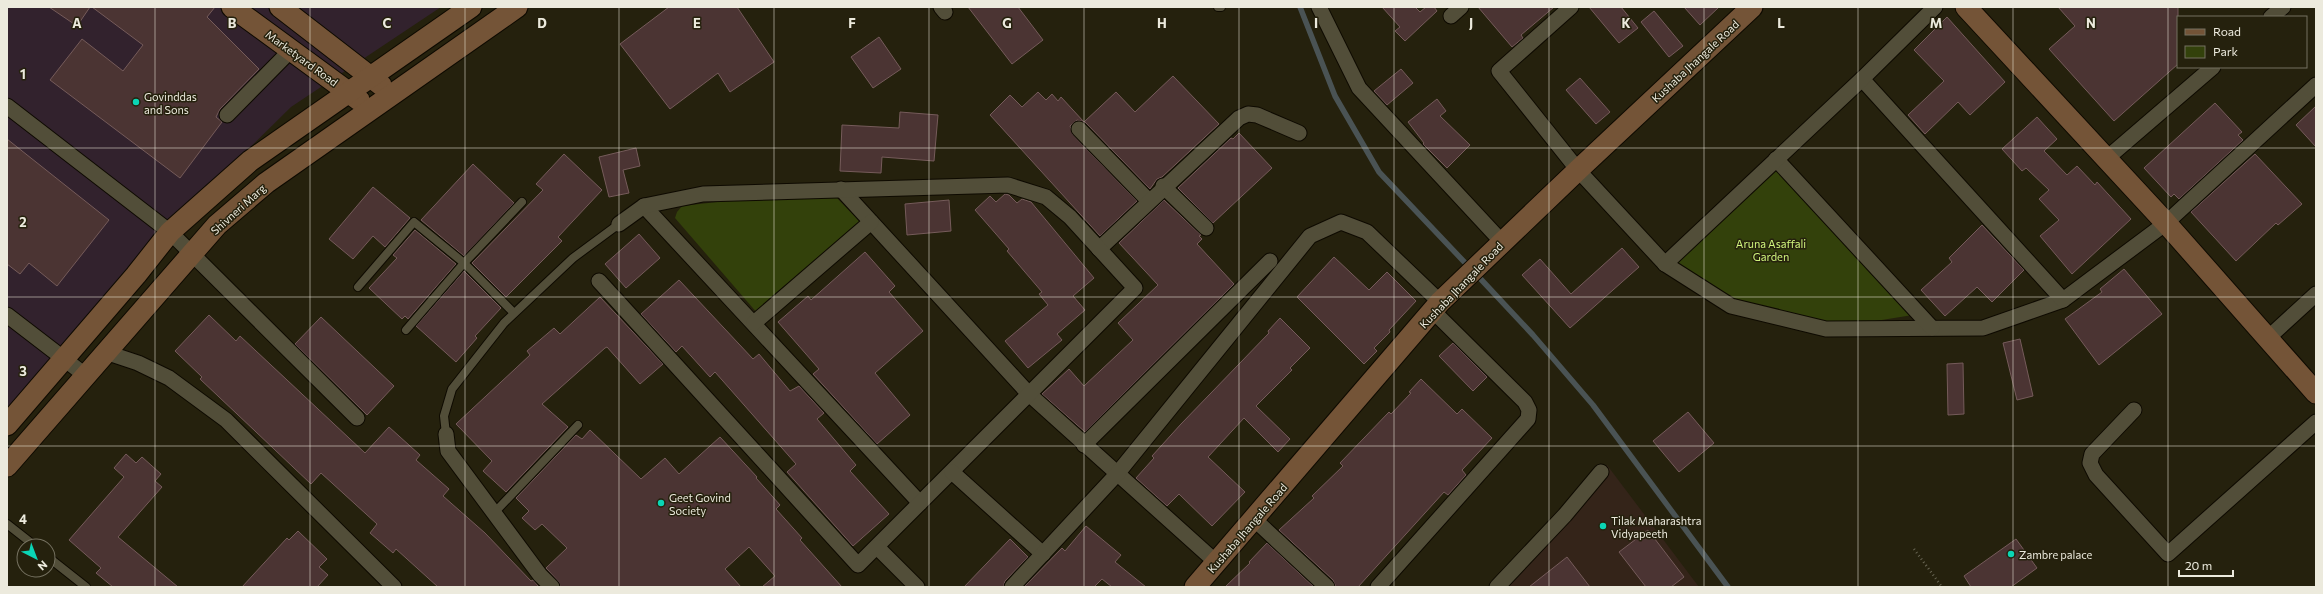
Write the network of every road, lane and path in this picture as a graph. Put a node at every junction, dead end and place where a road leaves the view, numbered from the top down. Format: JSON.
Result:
{"nodes":[{"id":1,"x":232,"y":7,"type":"edge"},
{"id":2,"x":517,"y":7,"type":"edge"},
{"id":3,"x":1319,"y":7,"type":"edge"},
{"id":4,"x":1571,"y":7,"type":"edge"},
{"id":5,"x":1752,"y":7,"type":"edge"},
{"id":6,"x":1935,"y":7,"type":"edge"},
{"id":7,"x":1966,"y":7,"type":"edge"},
{"id":8,"x":2283,"y":7,"type":"edge"},
{"id":9,"x":288,"y":10,"type":"edge"},
{"id":10,"x":461,"y":12,"type":"edge"},
{"id":11,"x":2272,"y":16,"type":"edge"},
{"id":12,"x":291,"y":50,"type":"junction"},
{"id":13,"x":2212,"y":68,"type":"edge"},
{"id":14,"x":371,"y":76,"type":"junction"},
{"id":15,"x":1862,"y":80,"type":"junction"},
{"id":16,"x":2316,"y":85,"type":"edge"},
{"id":17,"x":349,"y":92,"type":"junction"},
{"id":18,"x":392,"y":94,"type":"junction"},
{"id":19,"x":7,"y":106,"type":"edge"},
{"id":20,"x":370,"y":110,"type":"junction"},
{"id":21,"x":227,"y":115,"type":"dead end"},
{"id":22,"x":1079,"y":129,"type":"dead end"},
{"id":23,"x":1299,"y":133,"type":"dead end"},
{"id":24,"x":2106,"y":159,"type":"junction"},
{"id":25,"x":1776,"y":160,"type":"junction"},
{"id":26,"x":1578,"y":170,"type":"junction"},
{"id":27,"x":1163,"y":186,"type":"junction"},
{"id":28,"x":841,"y":189,"type":"junction"},
{"id":29,"x":1149,"y":201,"type":"junction"},
{"id":30,"x":522,"y":202,"type":"dead end"},
{"id":31,"x":644,"y":206,"type":"junction"},
{"id":32,"x":871,"y":222,"type":"junction"},
{"id":33,"x":2166,"y":223,"type":"junction"},
{"id":34,"x":619,"y":224,"type":"joint"},
{"id":35,"x":1206,"y":228,"type":"dead end"},
{"id":36,"x":170,"y":232,"type":"junction"},
{"id":37,"x":1496,"y":248,"type":"junction"},
{"id":38,"x":1099,"y":249,"type":"junction"},
{"id":39,"x":193,"y":253,"type":"junction"},
{"id":40,"x":1270,"y":261,"type":"dead end"},
{"id":41,"x":464,"y":263,"type":"junction"},
{"id":42,"x":1665,"y":264,"type":"junction"},
{"id":43,"x":599,"y":281,"type":"dead end"},
{"id":44,"x":358,"y":287,"type":"dead end"},
{"id":45,"x":2316,"y":294,"type":"edge"},
{"id":46,"x":2063,"y":300,"type":"junction"},
{"id":47,"x":1441,"y":302,"type":"junction"},
{"id":48,"x":514,"y":313,"type":"junction"},
{"id":49,"x":7,"y":315,"type":"edge"},
{"id":50,"x":754,"y":323,"type":"junction"},
{"id":51,"x":1932,"y":328,"type":"junction"},
{"id":52,"x":406,"y":330,"type":"dead end"},
{"id":53,"x":2269,"y":337,"type":"junction"},
{"id":54,"x":105,"y":352,"type":"junction"},
{"id":55,"x":65,"y":359,"type":"junction"},
{"id":56,"x":85,"y":375,"type":"junction"},
{"id":57,"x":2316,"y":393,"type":"edge"},
{"id":58,"x":1029,"y":394,"type":"junction"},
{"id":59,"x":2134,"y":410,"type":"dead end"},
{"id":60,"x":357,"y":418,"type":"dead end"},
{"id":61,"x":2316,"y":422,"type":"edge"},
{"id":62,"x":7,"y":425,"type":"edge"},
{"id":63,"x":578,"y":425,"type":"dead end"},
{"id":64,"x":446,"y":434,"type":"joint"},
{"id":65,"x":1084,"y":445,"type":"junction"},
{"id":66,"x":7,"y":466,"type":"edge"},
{"id":67,"x":952,"y":472,"type":"junction"},
{"id":68,"x":1601,"y":472,"type":"dead end"},
{"id":69,"x":1117,"y":474,"type":"junction"},
{"id":70,"x":920,"y":504,"type":"junction"},
{"id":71,"x":494,"y":513,"type":"junction"},
{"id":72,"x":1254,"y":519,"type":"junction"},
{"id":73,"x":7,"y":524,"type":"edge"},
{"id":74,"x":24,"y":538,"type":"edge"},
{"id":75,"x":877,"y":546,"type":"junction"},
{"id":76,"x":1914,"y":549,"type":"dead end"},
{"id":77,"x":1043,"y":554,"type":"junction"},
{"id":78,"x":56,"y":563,"type":"edge"},
{"id":79,"x":1217,"y":563,"type":"junction"},
{"id":80,"x":388,"y":585,"type":"edge"},
{"id":81,"x":86,"y":587,"type":"edge"},
{"id":82,"x":552,"y":587,"type":"edge"},
{"id":83,"x":917,"y":587,"type":"edge"},
{"id":84,"x":1012,"y":587,"type":"edge"},
{"id":85,"x":1195,"y":587,"type":"edge"},
{"id":86,"x":1327,"y":587,"type":"edge"},
{"id":87,"x":1378,"y":587,"type":"edge"},
{"id":88,"x":1497,"y":587,"type":"edge"},
{"id":89,"x":1942,"y":587,"type":"edge"}],
"edges":[{"from":1,"to":12,"type":"street","name":"Marketyard Road"},
{"from":2,"to":18,"type":"street","name":"Shivneri Marg"},
{"from":3,"to":37,"type":"street"},
{"from":4,"to":26,"type":"street"},
{"from":5,"to":26,"type":"street","name":"Kushaba Jhangale Road"},
{"from":6,"to":15,"type":"street"},
{"from":7,"to":24,"type":"street"},
{"from":8,"to":11,"type":"street"},
{"from":9,"to":14,"type":"street"},
{"from":10,"to":14,"type":"street"},
{"from":12,"to":17,"type":"street","name":"Marketyard Road"},
{"from":12,"to":21,"type":"street"},
{"from":13,"to":24,"type":"street"},
{"from":14,"to":17,"type":"street"},
{"from":14,"to":18,"type":"street"},
{"from":15,"to":25,"type":"street"},
{"from":15,"to":46,"type":"street"},
{"from":16,"to":33,"type":"street"},
{"from":17,"to":20,"type":"street","name":"Marketyard Road"},
{"from":17,"to":36,"type":"street"},
{"from":18,"to":20,"type":"street","name":"Shivneri Marg"},
{"from":19,"to":36,"type":"street"},
{"from":20,"to":39,"type":"street","name":"Shivneri Marg"},
{"from":22,"to":29,"type":"street"},
{"from":23,"to":27,"type":"street"},
{"from":24,"to":33,"type":"street"},
{"from":25,"to":42,"type":"street"},
{"from":25,"to":51,"type":"street"},
{"from":26,"to":37,"type":"street","name":"Kushaba Jhangale Road"},
{"from":26,"to":42,"type":"street"},
{"from":27,"to":29,"type":"street"},
{"from":27,"to":35,"type":"street"},
{"from":28,"to":31,"type":"street"},
{"from":28,"to":32,"type":"street"},
{"from":28,"to":38,"type":"street"},
{"from":29,"to":38,"type":"street"},
{"from":30,"to":41,"type":"lane"},
{"from":31,"to":34,"type":"street"},
{"from":31,"to":50,"type":"street"},
{"from":32,"to":50,"type":"street"},
{"from":32,"to":58,"type":"street"},
{"from":33,"to":46,"type":"street"},
{"from":33,"to":53,"type":"street"},
{"from":34,"to":48,"type":"lane"},
{"from":36,"to":39,"type":"street"},
{"from":36,"to":55,"type":"street"},
{"from":37,"to":47,"type":"street","name":"Kushaba Jhangale Road"},
{"from":38,"to":58,"type":"street"},
{"from":39,"to":54,"type":"street","name":"Shivneri Marg"},
{"from":39,"to":60,"type":"street"},
{"from":40,"to":65,"type":"street"},
{"from":41,"to":44,"type":"lane"},
{"from":41,"to":48,"type":"lane"},
{"from":41,"to":52,"type":"lane"},
{"from":42,"to":51,"type":"street"},
{"from":43,"to":75,"type":"street"},
{"from":45,"to":53,"type":"street"},
{"from":46,"to":51,"type":"street"},
{"from":47,"to":69,"type":"street"},
{"from":47,"to":72,"type":"street","name":"Kushaba Jhangale Road"},
{"from":47,"to":87,"type":"street"},
{"from":48,"to":64,"type":"lane"},
{"from":49,"to":55,"type":"street"},
{"from":50,"to":70,"type":"street"},
{"from":53,"to":57,"type":"street"},
{"from":54,"to":56,"type":"street","name":"Shivneri Marg"},
{"from":54,"to":80,"type":"street"},
{"from":55,"to":56,"type":"street"},
{"from":55,"to":62,"type":"street"},
{"from":56,"to":66,"type":"street","name":"Shivneri Marg"},
{"from":58,"to":65,"type":"street"},
{"from":58,"to":67,"type":"street"},
{"from":59,"to":61,"type":"street"},
{"from":63,"to":71,"type":"lane"},
{"from":64,"to":71,"type":"street"},
{"from":65,"to":69,"type":"street"},
{"from":67,"to":70,"type":"street"},
{"from":67,"to":77,"type":"street"},
{"from":68,"to":88,"type":"street"},
{"from":69,"to":77,"type":"street"},
{"from":69,"to":79,"type":"street"},
{"from":70,"to":75,"type":"street"},
{"from":71,"to":82,"type":"street"},
{"from":72,"to":79,"type":"street","name":"Kushaba Jhangale Road"},
{"from":72,"to":86,"type":"street"},
{"from":73,"to":74,"type":"lane"},
{"from":75,"to":83,"type":"street"},
{"from":76,"to":89,"type":"path"},
{"from":77,"to":84,"type":"street"},
{"from":78,"to":81,"type":"lane"},
{"from":79,"to":85,"type":"street","name":"Kushaba Jhangale Road"}]}
